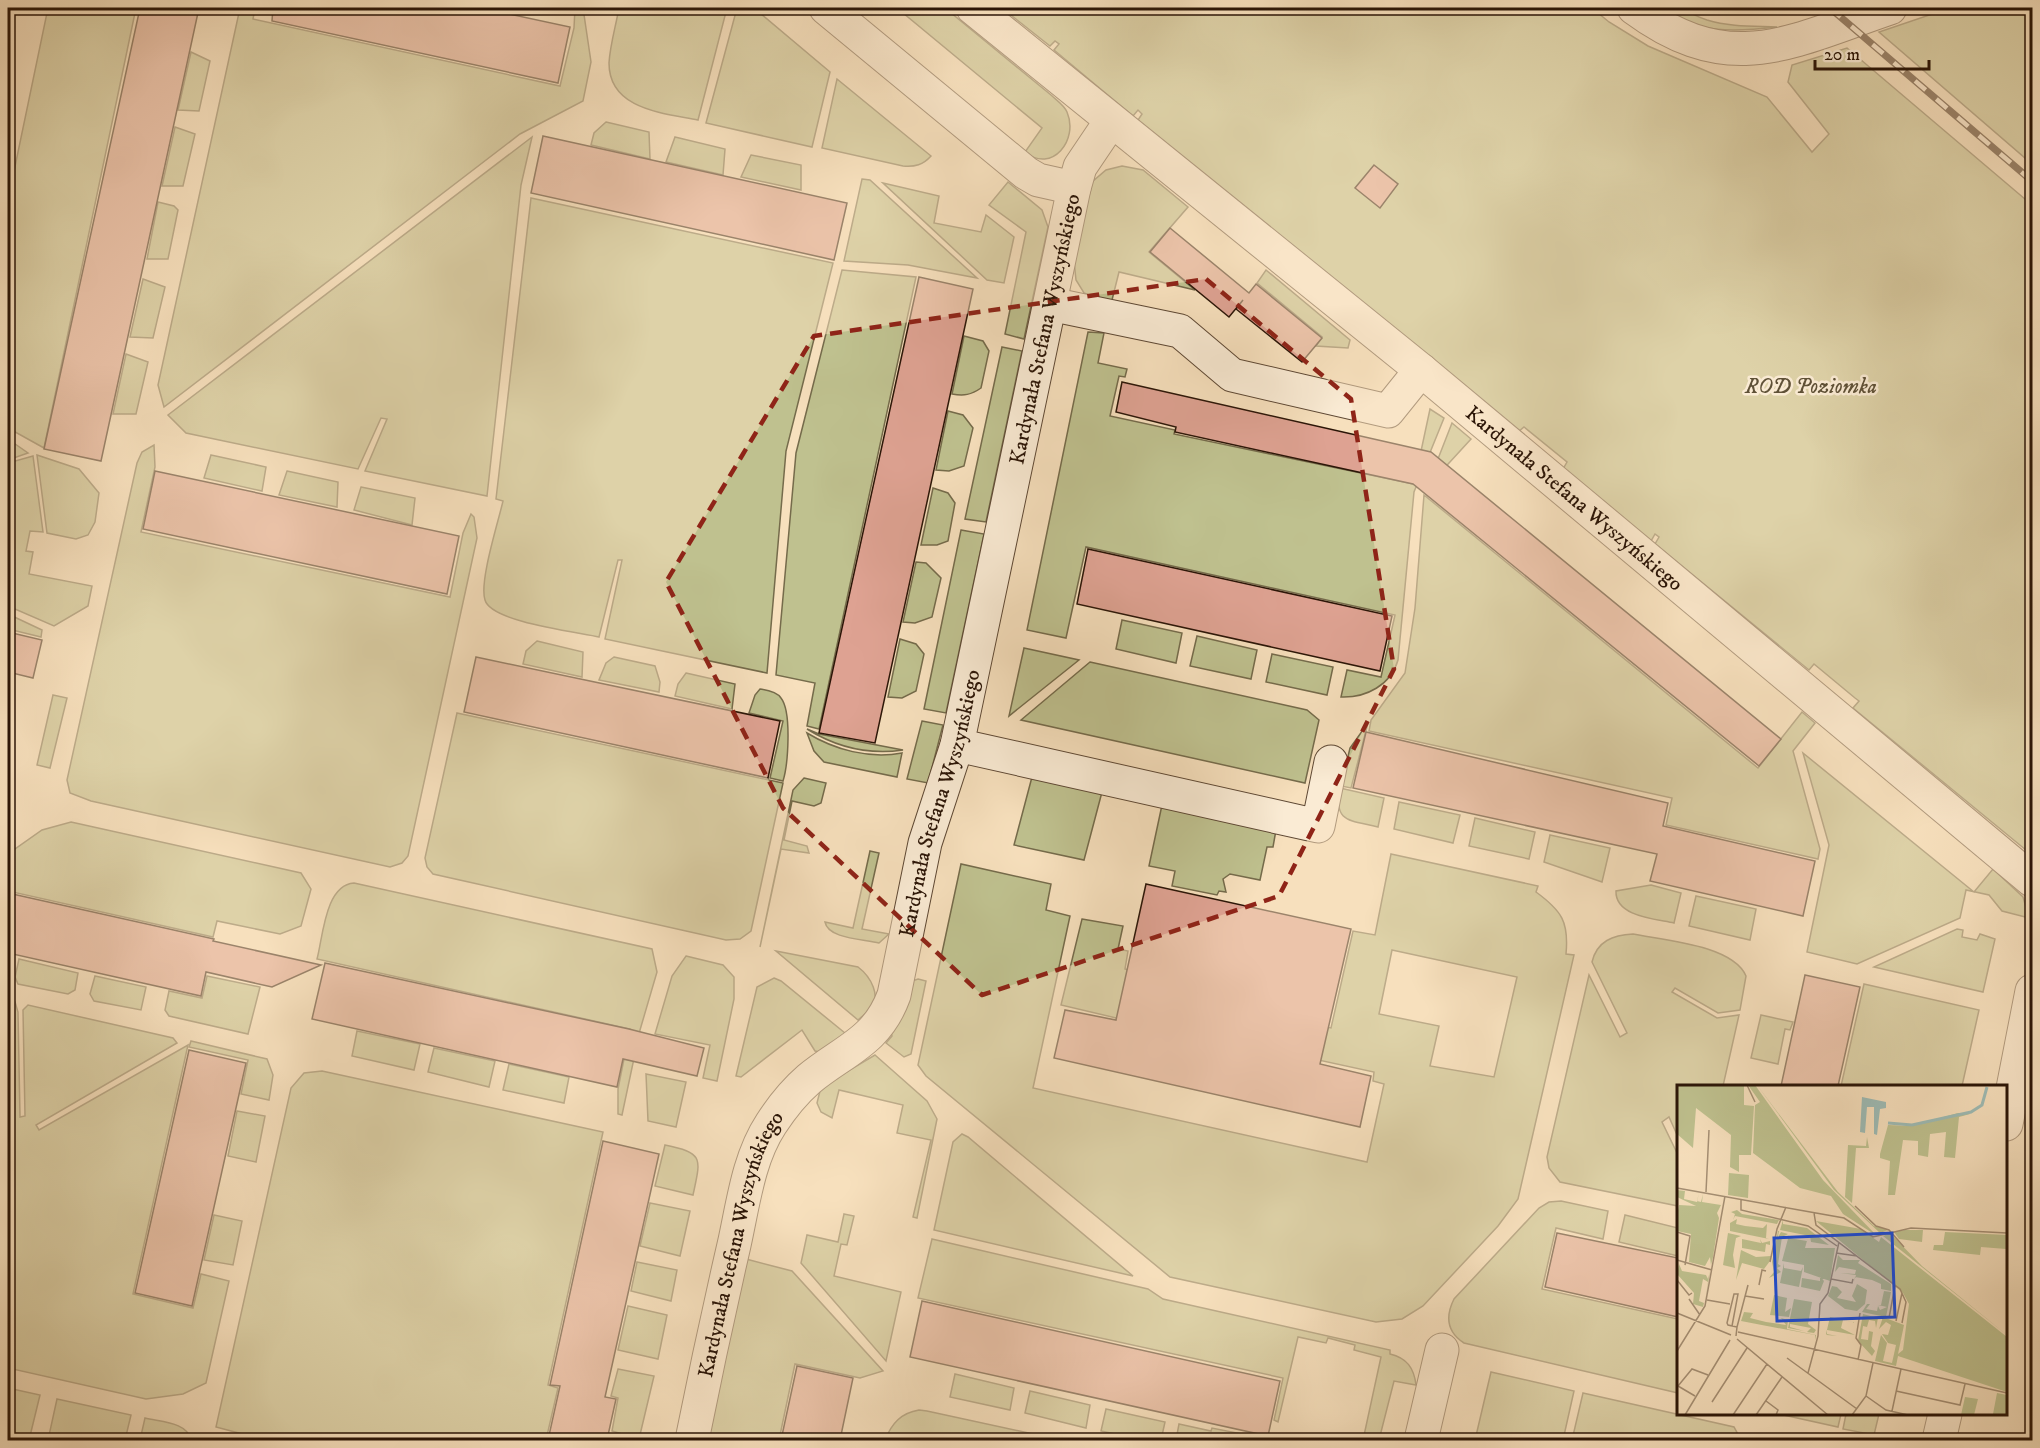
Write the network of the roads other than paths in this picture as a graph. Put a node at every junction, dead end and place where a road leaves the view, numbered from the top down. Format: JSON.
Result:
{"nodes":[{"id":1,"x":826,"y":8,"type":"edge"},
{"id":2,"x":973,"y":8,"type":"edge"},
{"id":3,"x":1634,"y":8,"type":"edge"},
{"id":4,"x":1890,"y":8,"type":"edge"},
{"id":5,"x":1111,"y":121,"type":"junction"},
{"id":6,"x":1074,"y":188,"type":"junction"},
{"id":7,"x":1050,"y":304,"type":"junction"},
{"id":8,"x":1421,"y":370,"type":"junction"},
{"id":9,"x":957,"y":745,"type":"junction"},
{"id":10,"x":1331,"y":762,"type":"dead end"},
{"id":11,"x":2032,"y":880,"type":"edge"},
{"id":12,"x":2032,"y":991,"type":"edge"},
{"id":13,"x":2023,"y":1091,"type":"edge"},
{"id":14,"x":2007,"y":1122,"type":"edge"},
{"id":15,"x":1442,"y":1350,"type":"dead end"},
{"id":16,"x":1945,"y":1415,"type":"edge"},
{"id":17,"x":692,"y":1440,"type":"edge"},
{"id":18,"x":1421,"y":1440,"type":"edge"},
{"id":19,"x":1939,"y":1440,"type":"edge"}],
"edges":[{"from":1,"to":6,"type":"street"},
{"from":2,"to":5,"type":"street","name":"Kardynała Stefana Wyszyńskiego"},
{"from":3,"to":4,"type":"street"},
{"from":5,"to":6,"type":"street","name":"Kardynała Stefana Wyszyńskiego"},
{"from":5,"to":8,"type":"street","name":"Kardynała Stefana Wyszyńskiego"},
{"from":6,"to":7,"type":"street","name":"Kardynała Stefana Wyszyńskiego"},
{"from":7,"to":8,"type":"street"},
{"from":7,"to":9,"type":"street","name":"Kardynała Stefana Wyszyńskiego"},
{"from":8,"to":11,"type":"street","name":"Kardynała Stefana Wyszyńskiego"},
{"from":9,"to":10,"type":"street"},
{"from":9,"to":17,"type":"street","name":"Kardynała Stefana Wyszyńskiego"},
{"from":12,"to":13,"type":"street"},
{"from":13,"to":14,"type":"street"},
{"from":15,"to":18,"type":"street"},
{"from":16,"to":19,"type":"street"}]}
